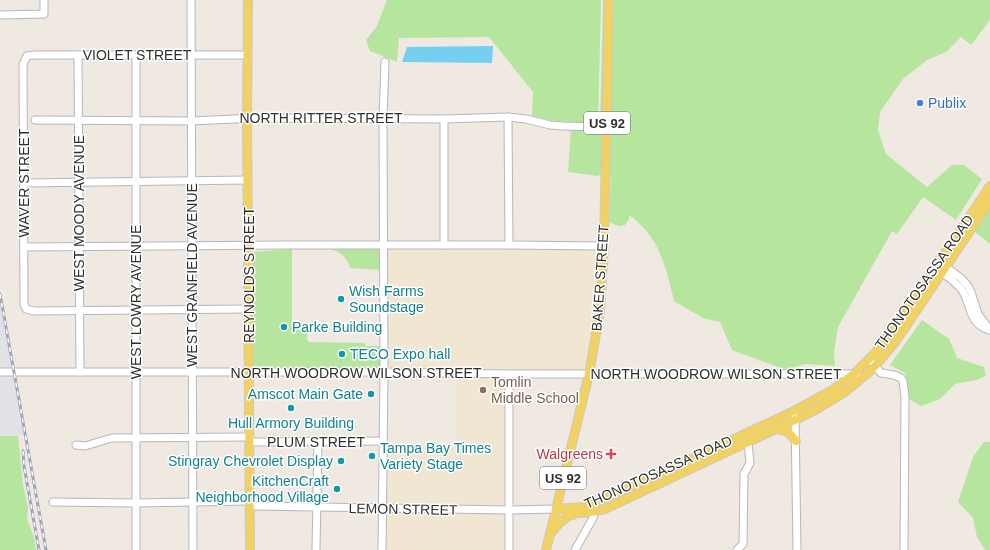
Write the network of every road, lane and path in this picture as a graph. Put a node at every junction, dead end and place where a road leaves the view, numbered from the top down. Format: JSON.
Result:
{"nodes":[{"id":1,"x":44,"y":0,"type":"edge"},
{"id":2,"x":191,"y":0,"type":"edge"},
{"id":3,"x":248,"y":0,"type":"edge"},
{"id":4,"x":609,"y":0,"type":"edge"},
{"id":5,"x":0,"y":15,"type":"edge"},
{"id":6,"x":78,"y":55,"type":"junction"},
{"id":7,"x":136,"y":55,"type":"junction"},
{"id":8,"x":191,"y":55,"type":"junction"},
{"id":9,"x":248,"y":55,"type":"junction"},
{"id":10,"x":27,"y":56,"type":"joint"},
{"id":11,"x":385,"y":62,"type":"dead end"},
{"id":12,"x":508,"y":117,"type":"junction"},
{"id":13,"x":247,"y":118,"type":"junction"},
{"id":14,"x":383,"y":118,"type":"junction"},
{"id":15,"x":444,"y":119,"type":"junction"},
{"id":16,"x":36,"y":120,"type":"dead end"},
{"id":17,"x":79,"y":121,"type":"junction"},
{"id":18,"x":136,"y":121,"type":"junction"},
{"id":19,"x":191,"y":121,"type":"junction"},
{"id":20,"x":607,"y":127,"type":"junction"},
{"id":21,"x":248,"y":180,"type":"junction"},
{"id":22,"x":191,"y":181,"type":"junction"},
{"id":23,"x":79,"y":182,"type":"junction"},
{"id":24,"x":136,"y":182,"type":"junction"},
{"id":25,"x":24,"y":183,"type":"junction"},
{"id":26,"x":990,"y":186,"type":"edge"},
{"id":27,"x":990,"y":201,"type":"edge"},
{"id":28,"x":249,"y":245,"type":"junction"},
{"id":29,"x":384,"y":245,"type":"junction"},
{"id":30,"x":444,"y":245,"type":"junction"},
{"id":31,"x":509,"y":245,"type":"junction"},
{"id":32,"x":136,"y":246,"type":"junction"},
{"id":33,"x":192,"y":246,"type":"junction"},
{"id":34,"x":604,"y":246,"type":"junction"},
{"id":35,"x":24,"y":247,"type":"junction"},
{"id":36,"x":79,"y":247,"type":"junction"},
{"id":37,"x":941,"y":267,"type":"junction"},
{"id":38,"x":249,"y":309,"type":"junction"},
{"id":39,"x":80,"y":310,"type":"junction"},
{"id":40,"x":136,"y":310,"type":"junction"},
{"id":41,"x":192,"y":310,"type":"junction"},
{"id":42,"x":990,"y":330,"type":"edge"},
{"id":43,"x":869,"y":359,"type":"junction"},
{"id":44,"x":875,"y":366,"type":"junction"},
{"id":45,"x":0,"y":372,"type":"edge"},
{"id":46,"x":80,"y":372,"type":"junction"},
{"id":47,"x":136,"y":372,"type":"junction"},
{"id":48,"x":384,"y":372,"type":"junction"},
{"id":49,"x":193,"y":373,"type":"junction"},
{"id":50,"x":249,"y":373,"type":"junction"},
{"id":51,"x":868,"y":373,"type":"junction"},
{"id":52,"x":509,"y":374,"type":"junction"},
{"id":53,"x":589,"y":374,"type":"junction"},
{"id":54,"x":854,"y":374,"type":"junction"},
{"id":55,"x":795,"y":415,"type":"junction"},
{"id":56,"x":776,"y":429,"type":"junction"},
{"id":57,"x":193,"y":437,"type":"junction"},
{"id":58,"x":136,"y":438,"type":"junction"},
{"id":59,"x":250,"y":439,"type":"junction"},
{"id":60,"x":318,"y":441,"type":"junction"},
{"id":61,"x":383,"y":441,"type":"junction"},
{"id":62,"x":796,"y":441,"type":"junction"},
{"id":63,"x":748,"y":442,"type":"junction"},
{"id":64,"x":76,"y":445,"type":"dead end"},
{"id":65,"x":605,"y":499,"type":"junction"},
{"id":66,"x":53,"y":502,"type":"dead end"},
{"id":67,"x":193,"y":502,"type":"junction"},
{"id":68,"x":136,"y":503,"type":"junction"},
{"id":69,"x":250,"y":504,"type":"junction"},
{"id":70,"x":583,"y":507,"type":"junction"},
{"id":71,"x":316,"y":508,"type":"junction"},
{"id":72,"x":382,"y":508,"type":"junction"},
{"id":73,"x":556,"y":509,"type":"junction"},
{"id":74,"x":510,"y":510,"type":"junction"},
{"id":75,"x":594,"y":512,"type":"junction"},
{"id":76,"x":576,"y":514,"type":"junction"},
{"id":77,"x":550,"y":534,"type":"junction"},
{"id":78,"x":136,"y":550,"type":"edge"},
{"id":79,"x":193,"y":550,"type":"edge"},
{"id":80,"x":250,"y":550,"type":"edge"},
{"id":81,"x":316,"y":550,"type":"edge"},
{"id":82,"x":382,"y":550,"type":"edge"},
{"id":83,"x":510,"y":550,"type":"edge"},
{"id":84,"x":546,"y":550,"type":"edge"},
{"id":85,"x":575,"y":550,"type":"edge"},
{"id":86,"x":737,"y":550,"type":"edge"},
{"id":87,"x":797,"y":550,"type":"edge"},
{"id":88,"x":904,"y":550,"type":"edge"}],
"edges":[{"from":1,"to":5,"type":"street"},
{"from":2,"to":8,"type":"street","name":"WEST GRANFIELD AVENUE"},
{"from":3,"to":9,"type":"main road","name":"REYNOLDS STREET"},
{"from":4,"to":20,"type":"main road","name":"BAKER STREET","number":"US 92"},
{"from":6,"to":7,"type":"street","name":"VIOLET STREET"},
{"from":6,"to":10,"type":"street","name":"VIOLET STREET"},
{"from":6,"to":17,"type":"street","name":"WEST MOODY AVENUE"},
{"from":7,"to":8,"type":"street","name":"VIOLET STREET"},
{"from":7,"to":18,"type":"street","name":"WEST LOWRY AVENUE"},
{"from":8,"to":9,"type":"street","name":"VIOLET STREET"},
{"from":8,"to":19,"type":"street","name":"WEST GRANFIELD AVENUE"},
{"from":9,"to":13,"type":"main road","name":"REYNOLDS STREET"},
{"from":10,"to":25,"type":"street","name":"WAVER STREET"},
{"from":11,"to":14,"type":"street"},
{"from":12,"to":15,"type":"street","name":"NORTH RITTER STREET"},
{"from":12,"to":20,"type":"street","name":"NORTH RITTER STREET"},
{"from":12,"to":31,"type":"street"},
{"from":13,"to":14,"type":"street","name":"NORTH RITTER STREET"},
{"from":13,"to":19,"type":"street","name":"NORTH RITTER STREET"},
{"from":13,"to":21,"type":"main road","name":"REYNOLDS STREET"},
{"from":14,"to":15,"type":"street","name":"NORTH RITTER STREET"},
{"from":14,"to":29,"type":"street"},
{"from":15,"to":30,"type":"street"},
{"from":16,"to":17,"type":"street","name":"NORTH RITTER STREET"},
{"from":17,"to":18,"type":"street","name":"NORTH RITTER STREET"},
{"from":17,"to":23,"type":"street","name":"WEST MOODY AVENUE"},
{"from":18,"to":19,"type":"street","name":"NORTH RITTER STREET"},
{"from":18,"to":24,"type":"street","name":"WEST LOWRY AVENUE"},
{"from":19,"to":22,"type":"street","name":"WEST GRANFIELD AVENUE"},
{"from":20,"to":34,"type":"main road","name":"BAKER STREET","number":"US 92"},
{"from":21,"to":22,"type":"street"},
{"from":21,"to":28,"type":"main road","name":"REYNOLDS STREET"},
{"from":22,"to":24,"type":"street"},
{"from":22,"to":33,"type":"street","name":"WEST GRANFIELD AVENUE"},
{"from":23,"to":24,"type":"street"},
{"from":23,"to":25,"type":"street"},
{"from":23,"to":36,"type":"street","name":"WEST MOODY AVENUE"},
{"from":24,"to":32,"type":"street","name":"WEST LOWRY AVENUE"},
{"from":25,"to":35,"type":"street","name":"WAVER STREET"},
{"from":26,"to":37,"type":"main road","name":"THONOTOSASSA ROAD"},
{"from":27,"to":37,"type":"main road","name":"THONOTOSASSA ROAD"},
{"from":28,"to":29,"type":"street"},
{"from":28,"to":33,"type":"street"},
{"from":28,"to":38,"type":"main road","name":"REYNOLDS STREET"},
{"from":29,"to":30,"type":"street"},
{"from":29,"to":48,"type":"street"},
{"from":30,"to":31,"type":"street"},
{"from":31,"to":34,"type":"street"},
{"from":32,"to":33,"type":"street"},
{"from":32,"to":36,"type":"street"},
{"from":32,"to":40,"type":"street","name":"WEST LOWRY AVENUE"},
{"from":33,"to":41,"type":"street","name":"WEST GRANFIELD AVENUE"},
{"from":34,"to":53,"type":"main road","name":"BAKER STREET","number":"US 92"},
{"from":35,"to":36,"type":"street"},
{"from":35,"to":39,"type":"street","name":"WAVER STREET"},
{"from":36,"to":39,"type":"street","name":"WEST MOODY AVENUE"},
{"from":37,"to":42,"type":"street"},
{"from":37,"to":43,"type":"main road","name":"THONOTOSASSA ROAD"},
{"from":37,"to":44,"type":"main road","name":"THONOTOSASSA ROAD"},
{"from":38,"to":41,"type":"street"},
{"from":38,"to":50,"type":"main road","name":"REYNOLDS STREET"},
{"from":39,"to":40,"type":"street"},
{"from":39,"to":46,"type":"street","name":"WEST MOODY AVENUE"},
{"from":40,"to":41,"type":"street"},
{"from":40,"to":47,"type":"street","name":"WEST LOWRY AVENUE"},
{"from":41,"to":49,"type":"street","name":"WEST GRANFIELD AVENUE"},
{"from":43,"to":44,"type":"street"},
{"from":43,"to":54,"type":"main road","name":"THONOTOSASSA ROAD"},
{"from":44,"to":51,"type":"main road","name":"THONOTOSASSA ROAD"},
{"from":44,"to":88,"type":"street"},
{"from":45,"to":46,"type":"street","name":"NORTH WOODROW WILSON STREET"},
{"from":46,"to":47,"type":"street","name":"NORTH WOODROW WILSON STREET"},
{"from":47,"to":49,"type":"street","name":"NORTH WOODROW WILSON STREET"},
{"from":47,"to":58,"type":"street","name":"WEST LOWRY AVENUE"},
{"from":48,"to":50,"type":"street","name":"NORTH WOODROW WILSON STREET"},
{"from":48,"to":52,"type":"street","name":"NORTH WOODROW WILSON STREET"},
{"from":48,"to":61,"type":"street"},
{"from":49,"to":50,"type":"street","name":"NORTH WOODROW WILSON STREET"},
{"from":49,"to":57,"type":"street","name":"WEST GRANFIELD AVENUE"},
{"from":50,"to":59,"type":"main road","name":"REYNOLDS STREET"},
{"from":51,"to":54,"type":"street","name":"NORTH WOODROW WILSON STREET"},
{"from":51,"to":55,"type":"main road","name":"THONOTOSASSA ROAD"},
{"from":52,"to":53,"type":"street","name":"NORTH WOODROW WILSON STREET"},
{"from":52,"to":74,"type":"street"},
{"from":53,"to":54,"type":"street","name":"NORTH WOODROW WILSON STREET"},
{"from":53,"to":73,"type":"main road","name":"BAKER STREET","number":"US 92"},
{"from":54,"to":55,"type":"main road","name":"THONOTOSASSA ROAD"},
{"from":55,"to":56,"type":"main road","name":"THONOTOSASSA ROAD"},
{"from":55,"to":62,"type":"street"},
{"from":55,"to":65,"type":"main road","name":"THONOTOSASSA ROAD"},
{"from":56,"to":62,"type":"main road"},
{"from":56,"to":63,"type":"main road","name":"THONOTOSASSA ROAD"},
{"from":57,"to":58,"type":"street","name":"PLUM STREET"},
{"from":57,"to":59,"type":"street","name":"PLUM STREET"},
{"from":57,"to":67,"type":"street","name":"WEST GRANFIELD AVENUE"},
{"from":58,"to":64,"type":"street"},
{"from":58,"to":68,"type":"street","name":"WEST LOWRY AVENUE"},
{"from":59,"to":60,"type":"street","name":"PLUM STREET"},
{"from":59,"to":69,"type":"main road","name":"REYNOLDS STREET"},
{"from":60,"to":61,"type":"street","name":"PLUM STREET"},
{"from":60,"to":71,"type":"street"},
{"from":61,"to":72,"type":"street"},
{"from":62,"to":87,"type":"street"},
{"from":63,"to":75,"type":"main road","name":"THONOTOSASSA ROAD"},
{"from":63,"to":86,"type":"street"},
{"from":65,"to":70,"type":"main road","name":"THONOTOSASSA ROAD"},
{"from":65,"to":75,"type":"main road"},
{"from":66,"to":68,"type":"street"},
{"from":67,"to":68,"type":"street","name":"LEMON STREET"},
{"from":67,"to":69,"type":"street","name":"LEMON STREET"},
{"from":67,"to":79,"type":"street","name":"WEST GRANFIELD AVENUE"},
{"from":68,"to":78,"type":"street","name":"WEST LOWRY AVENUE"},
{"from":69,"to":71,"type":"street","name":"LEMON STREET"},
{"from":69,"to":80,"type":"main road","name":"REYNOLDS STREET"},
{"from":70,"to":73,"type":"main road","name":"THONOTOSASSA ROAD"},
{"from":70,"to":75,"type":"main road"},
{"from":71,"to":72,"type":"street","name":"LEMON STREET"},
{"from":71,"to":81,"type":"street"},
{"from":72,"to":74,"type":"street","name":"LEMON STREET"},
{"from":72,"to":82,"type":"street"},
{"from":73,"to":74,"type":"street","name":"LEMON STREET"},
{"from":73,"to":76,"type":"main road","name":"THONOTOSASSA ROAD"},
{"from":73,"to":77,"type":"main road","name":"BAKER STREET","number":"US 92"},
{"from":74,"to":83,"type":"street"},
{"from":75,"to":76,"type":"main road","name":"THONOTOSASSA ROAD"},
{"from":75,"to":85,"type":"street"},
{"from":76,"to":77,"type":"main road"},
{"from":77,"to":84,"type":"main road","name":"BAKER STREET","number":"US 92"}]}
